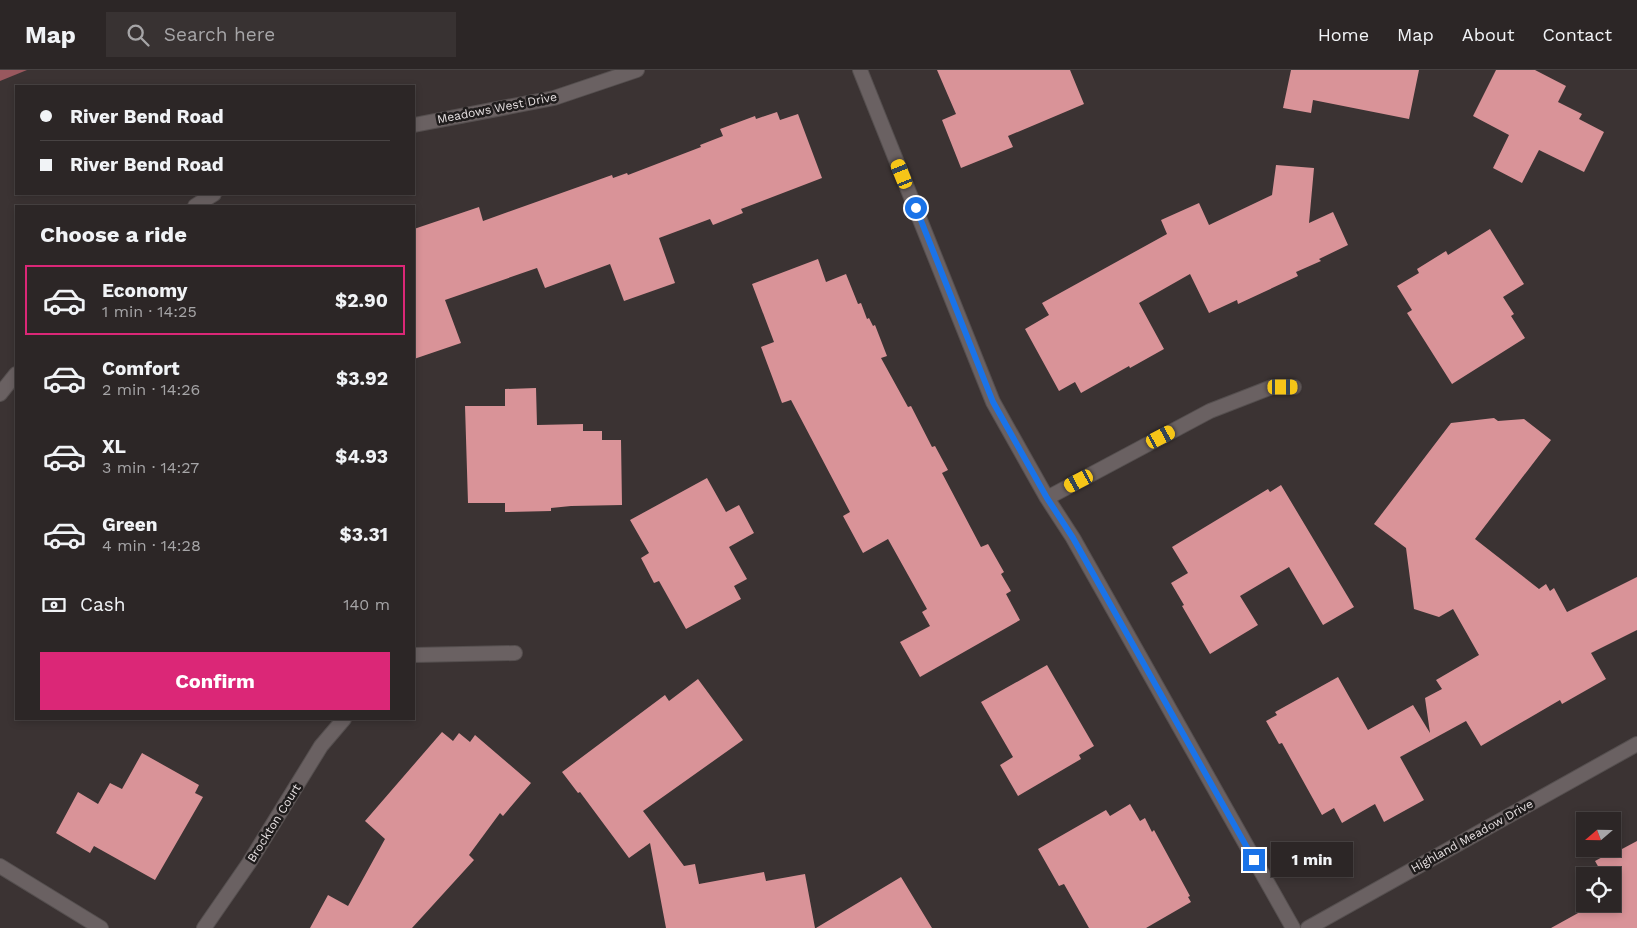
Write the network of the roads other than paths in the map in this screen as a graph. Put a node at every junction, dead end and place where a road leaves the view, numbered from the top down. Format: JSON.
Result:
{"nodes":[{"id":1,"x":637,"y":70,"type":"edge"},
{"id":2,"x":860,"y":70,"type":"edge"},
{"id":3,"x":415,"y":125,"type":"edge"},
{"id":4,"x":212,"y":195,"type":"edge"},
{"id":5,"x":197,"y":205,"type":"edge"},
{"id":6,"x":15,"y":375,"type":"edge"},
{"id":7,"x":1294,"y":387,"type":"dead end"},
{"id":8,"x":0,"y":394,"type":"edge"},
{"id":9,"x":1047,"y":498,"type":"junction"},
{"id":10,"x":515,"y":653,"type":"dead end"},
{"id":11,"x":415,"y":655,"type":"edge"},
{"id":12,"x":343,"y":720,"type":"edge"},
{"id":13,"x":1637,"y":744,"type":"edge"},
{"id":14,"x":0,"y":866,"type":"edge"},
{"id":15,"x":101,"y":928,"type":"edge"},
{"id":16,"x":204,"y":928,"type":"edge"},
{"id":17,"x":1293,"y":928,"type":"edge"},
{"id":18,"x":1308,"y":928,"type":"edge"}],
"edges":[{"from":1,"to":3,"type":"street","name":"Meadows West Drive"},
{"from":2,"to":9,"type":"street"},
{"from":4,"to":5,"type":"street"},
{"from":6,"to":8,"type":"street"},
{"from":7,"to":9,"type":"street"},
{"from":9,"to":17,"type":"street"},
{"from":10,"to":11,"type":"street"},
{"from":12,"to":16,"type":"street","name":"Brockton Court"},
{"from":13,"to":18,"type":"street","name":"Highland Meadow Drive"},
{"from":14,"to":15,"type":"street"}]}
